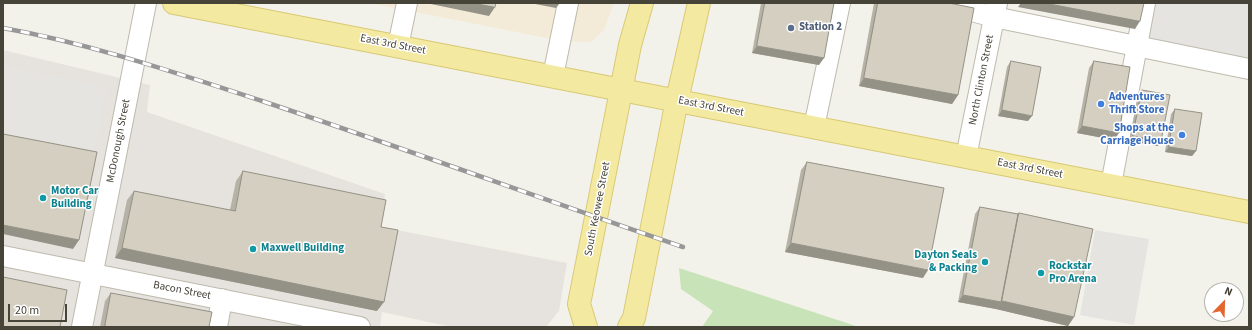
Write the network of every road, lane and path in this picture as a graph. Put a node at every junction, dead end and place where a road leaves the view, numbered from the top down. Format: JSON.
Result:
{"nodes":[{"id":1,"x":146,"y":3,"type":"edge"},
{"id":2,"x":174,"y":3,"type":"edge"},
{"id":3,"x":406,"y":3,"type":"edge"},
{"id":4,"x":568,"y":3,"type":"edge"},
{"id":5,"x":642,"y":3,"type":"edge"},
{"id":6,"x":699,"y":3,"type":"edge"},
{"id":7,"x":840,"y":3,"type":"edge"},
{"id":8,"x":942,"y":3,"type":"edge"},
{"id":9,"x":1145,"y":3,"type":"edge"},
{"id":10,"x":995,"y":10,"type":"edge"},
{"id":11,"x":1137,"y":45,"type":"junction"},
{"id":12,"x":398,"y":46,"type":"junction"},
{"id":13,"x":1249,"y":69,"type":"edge"},
{"id":14,"x":553,"y":76,"type":"junction"},
{"id":15,"x":622,"y":90,"type":"junction"},
{"id":16,"x":677,"y":100,"type":"junction"},
{"id":17,"x":814,"y":127,"type":"junction"},
{"id":18,"x":966,"y":157,"type":"junction"},
{"id":19,"x":1111,"y":185,"type":"junction"},
{"id":20,"x":1249,"y":212,"type":"edge"},
{"id":21,"x":3,"y":256,"type":"edge"},
{"id":22,"x":93,"y":273,"type":"junction"},
{"id":23,"x":222,"y":299,"type":"junction"},
{"id":24,"x":82,"y":327,"type":"edge"},
{"id":25,"x":217,"y":327,"type":"edge"},
{"id":26,"x":360,"y":327,"type":"edge"},
{"id":27,"x":586,"y":327,"type":"edge"},
{"id":28,"x":629,"y":327,"type":"edge"}],
"edges":[{"from":1,"to":22,"type":"street","name":"McDonough Street"},
{"from":2,"to":12,"type":"main road","name":"East 3rd Street"},
{"from":3,"to":12,"type":"street"},
{"from":4,"to":14,"type":"street"},
{"from":5,"to":15,"type":"main road","name":"South Keowee Street"},
{"from":6,"to":16,"type":"main road"},
{"from":7,"to":17,"type":"street"},
{"from":8,"to":10,"type":"street"},
{"from":9,"to":11,"type":"street"},
{"from":10,"to":11,"type":"street"},
{"from":10,"to":18,"type":"street","name":"North Clinton Street"},
{"from":11,"to":13,"type":"street"},
{"from":11,"to":19,"type":"street"},
{"from":12,"to":14,"type":"main road","name":"East 3rd Street"},
{"from":14,"to":15,"type":"main road","name":"East 3rd Street"},
{"from":15,"to":16,"type":"main road","name":"East 3rd Street"},
{"from":15,"to":27,"type":"main road","name":"South Keowee Street"},
{"from":16,"to":17,"type":"main road","name":"East 3rd Street"},
{"from":16,"to":28,"type":"main road"},
{"from":17,"to":18,"type":"main road","name":"East 3rd Street"},
{"from":18,"to":19,"type":"main road","name":"East 3rd Street"},
{"from":19,"to":20,"type":"main road","name":"East 3rd Street"},
{"from":21,"to":22,"type":"street","name":"Bacon Street"},
{"from":22,"to":23,"type":"street","name":"Bacon Street"},
{"from":22,"to":24,"type":"street","name":"McDonough Street"},
{"from":23,"to":25,"type":"street"},
{"from":23,"to":26,"type":"street","name":"Bacon Street"}]}
